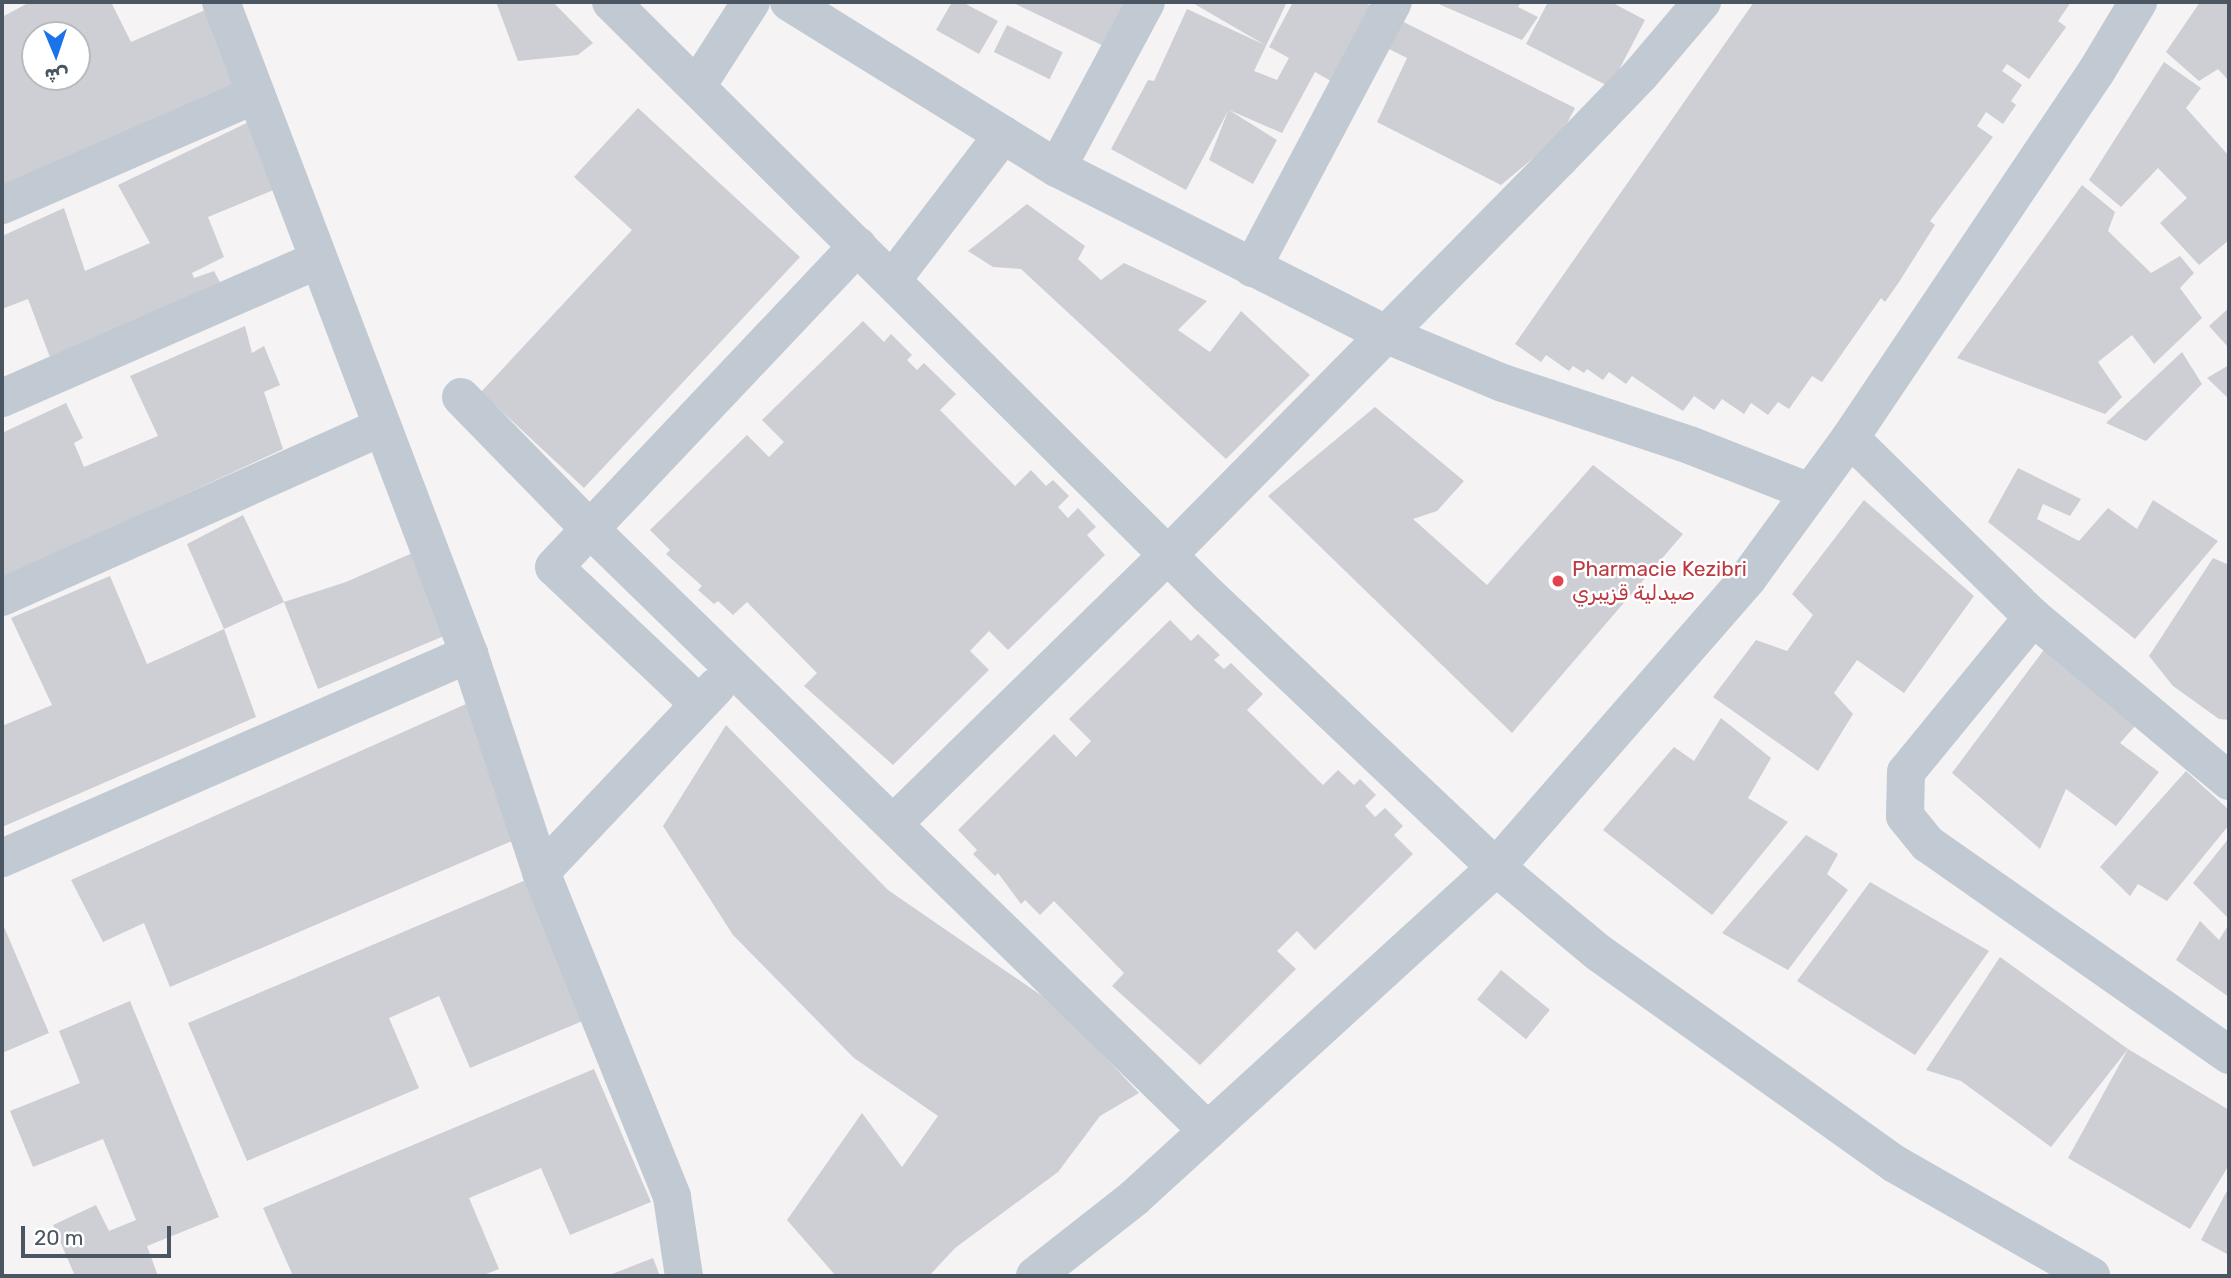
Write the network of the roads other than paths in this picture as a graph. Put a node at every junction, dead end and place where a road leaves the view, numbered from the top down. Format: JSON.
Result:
{"nodes":[{"id":1,"x":220,"y":2,"type":"edge"},
{"id":2,"x":611,"y":2,"type":"edge"},
{"id":3,"x":751,"y":2,"type":"edge"},
{"id":4,"x":789,"y":2,"type":"edge"},
{"id":5,"x":1146,"y":2,"type":"edge"},
{"id":6,"x":1393,"y":2,"type":"edge"},
{"id":7,"x":1702,"y":2,"type":"edge"},
{"id":8,"x":2138,"y":2,"type":"edge"},
{"id":9,"x":697,"y":86,"type":"junction"},
{"id":10,"x":255,"y":95,"type":"junction"},
{"id":11,"x":1003,"y":135,"type":"junction"},
{"id":12,"x":1057,"y":168,"type":"junction"},
{"id":13,"x":2,"y":205,"type":"edge"},
{"id":14,"x":858,"y":246,"type":"junction"},
{"id":15,"x":316,"y":261,"type":"junction"},
{"id":16,"x":1252,"y":268,"type":"junction"},
{"id":17,"x":892,"y":280,"type":"junction"},
{"id":18,"x":1385,"y":334,"type":"junction"},
{"id":19,"x":461,"y":397,"type":"dead end"},
{"id":20,"x":2,"y":398,"type":"edge"},
{"id":21,"x":380,"y":428,"type":"junction"},
{"id":22,"x":1850,"y":438,"type":"junction"},
{"id":23,"x":1810,"y":492,"type":"junction"},
{"id":24,"x":591,"y":530,"type":"junction"},
{"id":25,"x":1168,"y":555,"type":"junction"},
{"id":26,"x":2,"y":597,"type":"edge"},
{"id":27,"x":2033,"y":617,"type":"junction"},
{"id":28,"x":469,"y":654,"type":"junction"},
{"id":29,"x":735,"y":669,"type":"junction"},
{"id":30,"x":698,"y":704,"type":"junction"},
{"id":31,"x":2229,"y":781,"type":"edge"},
{"id":32,"x":895,"y":822,"type":"junction"},
{"id":33,"x":2,"y":858,"type":"edge"},
{"id":34,"x":1496,"y":867,"type":"junction"},
{"id":35,"x":541,"y":872,"type":"junction"},
{"id":36,"x":2229,"y":1055,"type":"edge"},
{"id":37,"x":1208,"y":1131,"type":"junction"},
{"id":38,"x":684,"y":1276,"type":"edge"},
{"id":39,"x":1035,"y":1276,"type":"edge"},
{"id":40,"x":2091,"y":1276,"type":"edge"}],
"edges":[{"from":1,"to":10,"type":"street"},
{"from":2,"to":9,"type":"street"},
{"from":3,"to":9,"type":"street"},
{"from":4,"to":11,"type":"street"},
{"from":5,"to":12,"type":"street"},
{"from":6,"to":16,"type":"street"},
{"from":7,"to":18,"type":"street"},
{"from":8,"to":22,"type":"street"},
{"from":9,"to":14,"type":"street"},
{"from":10,"to":13,"type":"street"},
{"from":10,"to":15,"type":"street"},
{"from":11,"to":12,"type":"street"},
{"from":11,"to":17,"type":"street"},
{"from":12,"to":16,"type":"street"},
{"from":14,"to":17,"type":"street"},
{"from":14,"to":24,"type":"street"},
{"from":15,"to":20,"type":"street"},
{"from":15,"to":21,"type":"street"},
{"from":16,"to":18,"type":"street"},
{"from":17,"to":25,"type":"street"},
{"from":18,"to":23,"type":"street"},
{"from":18,"to":25,"type":"street"},
{"from":19,"to":24,"type":"street"},
{"from":21,"to":26,"type":"street"},
{"from":21,"to":28,"type":"street"},
{"from":22,"to":23,"type":"street"},
{"from":22,"to":27,"type":"street"},
{"from":23,"to":34,"type":"street"},
{"from":24,"to":29,"type":"street"},
{"from":24,"to":30,"type":"street"},
{"from":25,"to":32,"type":"street"},
{"from":25,"to":34,"type":"street"},
{"from":27,"to":31,"type":"street"},
{"from":27,"to":36,"type":"street"},
{"from":28,"to":33,"type":"street"},
{"from":28,"to":35,"type":"street"},
{"from":29,"to":30,"type":"street"},
{"from":29,"to":32,"type":"street"},
{"from":30,"to":35,"type":"street"},
{"from":32,"to":37,"type":"street"},
{"from":34,"to":37,"type":"street"},
{"from":34,"to":40,"type":"street"},
{"from":35,"to":38,"type":"street"},
{"from":37,"to":39,"type":"street"}]}
